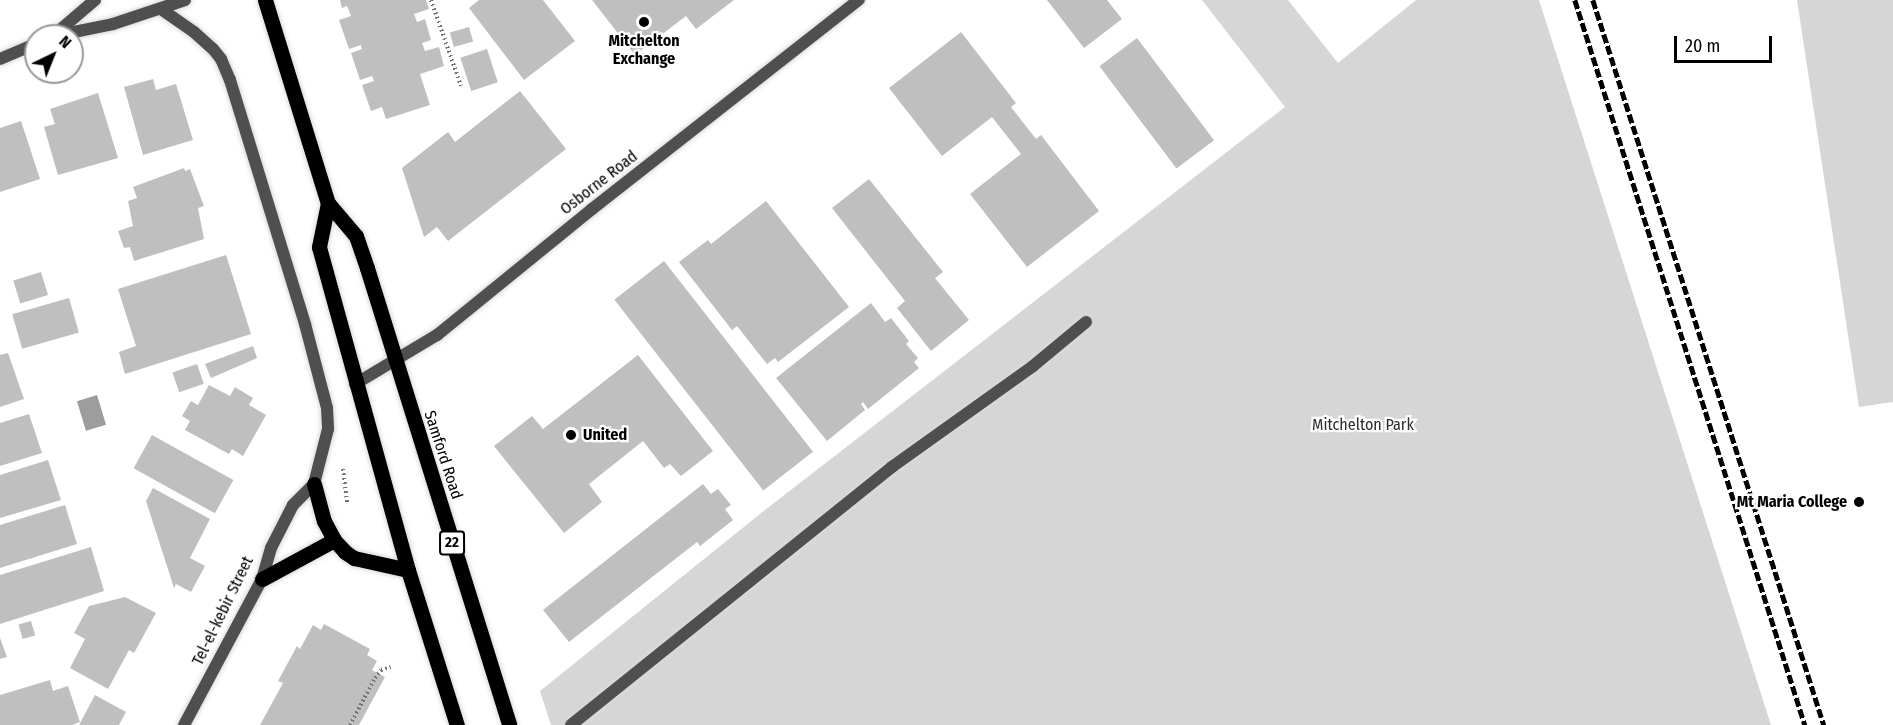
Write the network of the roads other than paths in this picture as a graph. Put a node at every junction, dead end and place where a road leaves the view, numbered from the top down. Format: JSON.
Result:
{"nodes":[{"id":1,"x":94,"y":0,"type":"edge"},
{"id":2,"x":185,"y":0,"type":"edge"},
{"id":3,"x":265,"y":0,"type":"edge"},
{"id":4,"x":859,"y":0,"type":"edge"},
{"id":5,"x":161,"y":9,"type":"junction"},
{"id":6,"x":67,"y":24,"type":"edge"},
{"id":7,"x":84,"y":30,"type":"edge"},
{"id":8,"x":24,"y":49,"type":"edge"},
{"id":9,"x":0,"y":59,"type":"edge"},
{"id":10,"x":328,"y":203,"type":"junction"},
{"id":11,"x":1086,"y":322,"type":"dead end"},
{"id":12,"x":396,"y":361,"type":"junction"},
{"id":13,"x":355,"y":384,"type":"junction"},
{"id":14,"x":314,"y":484,"type":"junction"},
{"id":15,"x":334,"y":540,"type":"junction"},
{"id":16,"x":408,"y":570,"type":"junction"},
{"id":17,"x":262,"y":579,"type":"junction"},
{"id":18,"x":184,"y":725,"type":"edge"},
{"id":19,"x":457,"y":725,"type":"edge"},
{"id":20,"x":509,"y":725,"type":"edge"},
{"id":21,"x":571,"y":725,"type":"edge"}],
"edges":[{"from":1,"to":6,"type":"street"},
{"from":2,"to":5,"type":"street"},
{"from":3,"to":10,"type":"main road","name":"Samford Road","number":"22"},
{"from":4,"to":12,"type":"street","name":"Osborne Road"},
{"from":5,"to":7,"type":"street"},
{"from":5,"to":14,"type":"street"},
{"from":8,"to":9,"type":"street"},
{"from":10,"to":12,"type":"main road","name":"Samford Road","number":"22"},
{"from":10,"to":13,"type":"main road","name":"Samford Road","number":"22"},
{"from":11,"to":21,"type":"street"},
{"from":12,"to":13,"type":"street","name":"Osborne Road"},
{"from":12,"to":20,"type":"main road","name":"Samford Road","number":"22"},
{"from":13,"to":16,"type":"main road","name":"Samford Road","number":"22"},
{"from":14,"to":15,"type":"main road"},
{"from":14,"to":17,"type":"street","name":"Tel-el-kebir Street"},
{"from":15,"to":16,"type":"main road"},
{"from":15,"to":17,"type":"main road"},
{"from":16,"to":19,"type":"main road","name":"Samford Road","number":"22"},
{"from":17,"to":18,"type":"street","name":"Tel-el-kebir Street"}]}
